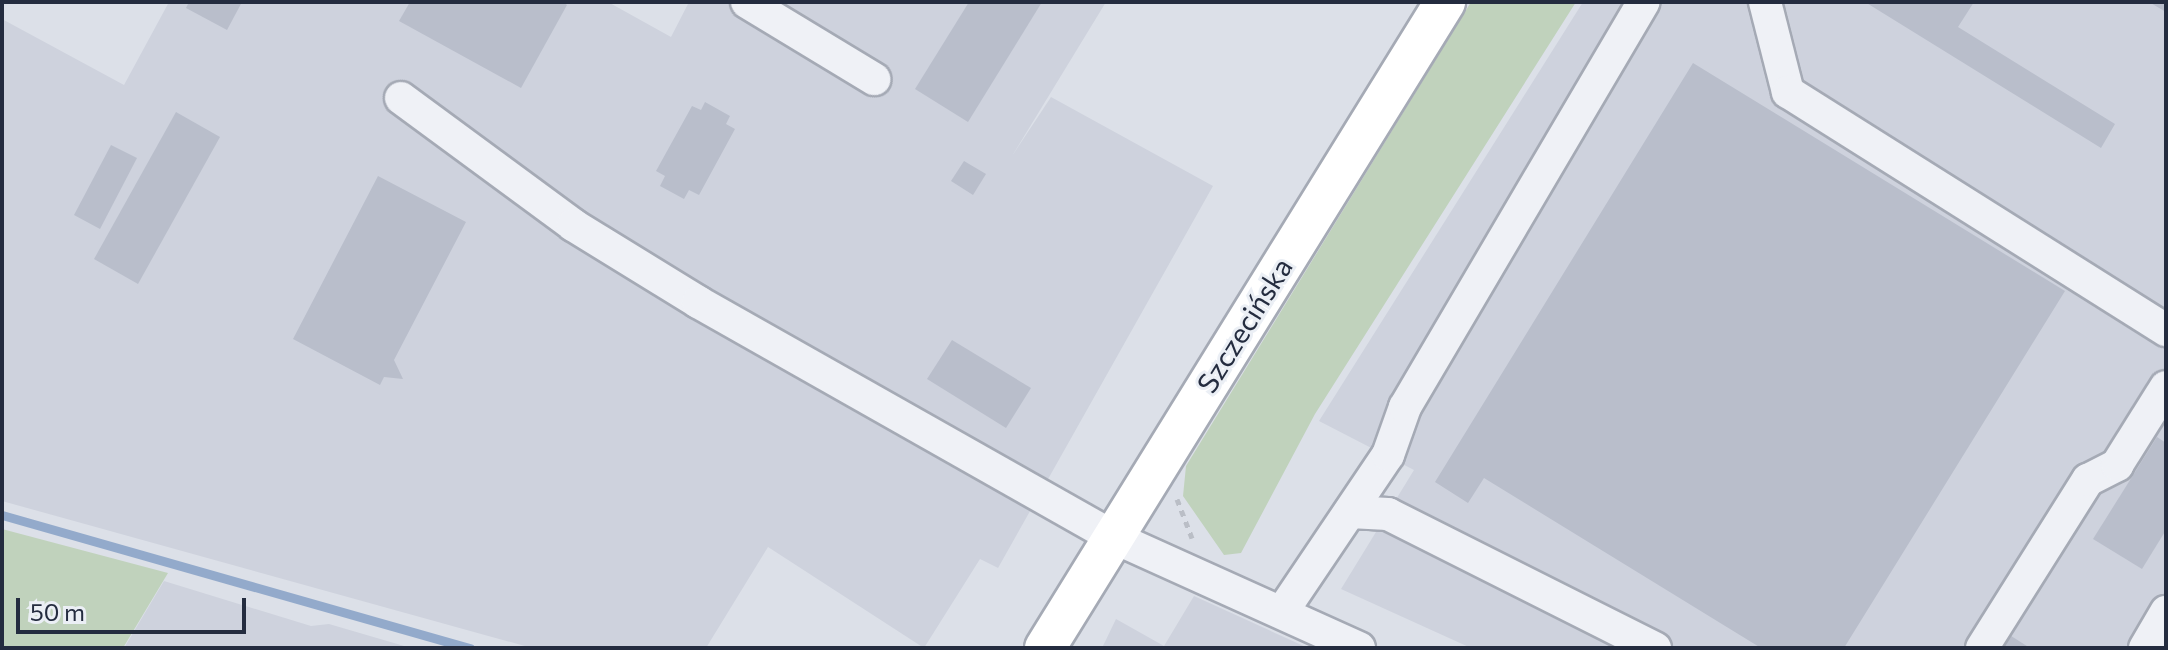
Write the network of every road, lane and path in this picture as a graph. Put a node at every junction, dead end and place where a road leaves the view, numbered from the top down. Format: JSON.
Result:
{"nodes":[{"id":1,"x":747,"y":2,"type":"edge"},
{"id":2,"x":1445,"y":2,"type":"edge"},
{"id":3,"x":1644,"y":2,"type":"edge"},
{"id":4,"x":1765,"y":2,"type":"edge"},
{"id":5,"x":874,"y":79,"type":"dead end"},
{"id":6,"x":401,"y":98,"type":"dead end"},
{"id":7,"x":2166,"y":330,"type":"edge"},
{"id":8,"x":2166,"y":387,"type":"edge"},
{"id":9,"x":1169,"y":445,"type":"junction"},
{"id":10,"x":1350,"y":512,"type":"junction"},
{"id":11,"x":1113,"y":537,"type":"junction"},
{"id":12,"x":1202,"y":551,"type":"dead end"},
{"id":13,"x":1282,"y":612,"type":"junction"},
{"id":14,"x":2166,"y":612,"type":"edge"},
{"id":15,"x":1045,"y":648,"type":"edge"},
{"id":16,"x":1359,"y":648,"type":"edge"},
{"id":17,"x":1655,"y":648,"type":"edge"},
{"id":18,"x":1982,"y":648,"type":"edge"},
{"id":19,"x":2145,"y":648,"type":"edge"}],
"edges":[{"from":1,"to":5,"type":"lane"},
{"from":2,"to":9,"type":"main road","name":"Szczecińska"},
{"from":3,"to":10,"type":"lane"},
{"from":4,"to":7,"type":"lane"},
{"from":6,"to":11,"type":"lane"},
{"from":8,"to":18,"type":"lane"},
{"from":9,"to":11,"type":"main road","name":"Szczecińska"},
{"from":9,"to":12,"type":"path"},
{"from":10,"to":13,"type":"lane"},
{"from":10,"to":17,"type":"lane"},
{"from":11,"to":13,"type":"lane"},
{"from":11,"to":15,"type":"main road","name":"Szczecińska"},
{"from":13,"to":16,"type":"lane"},
{"from":14,"to":19,"type":"lane"}]}
